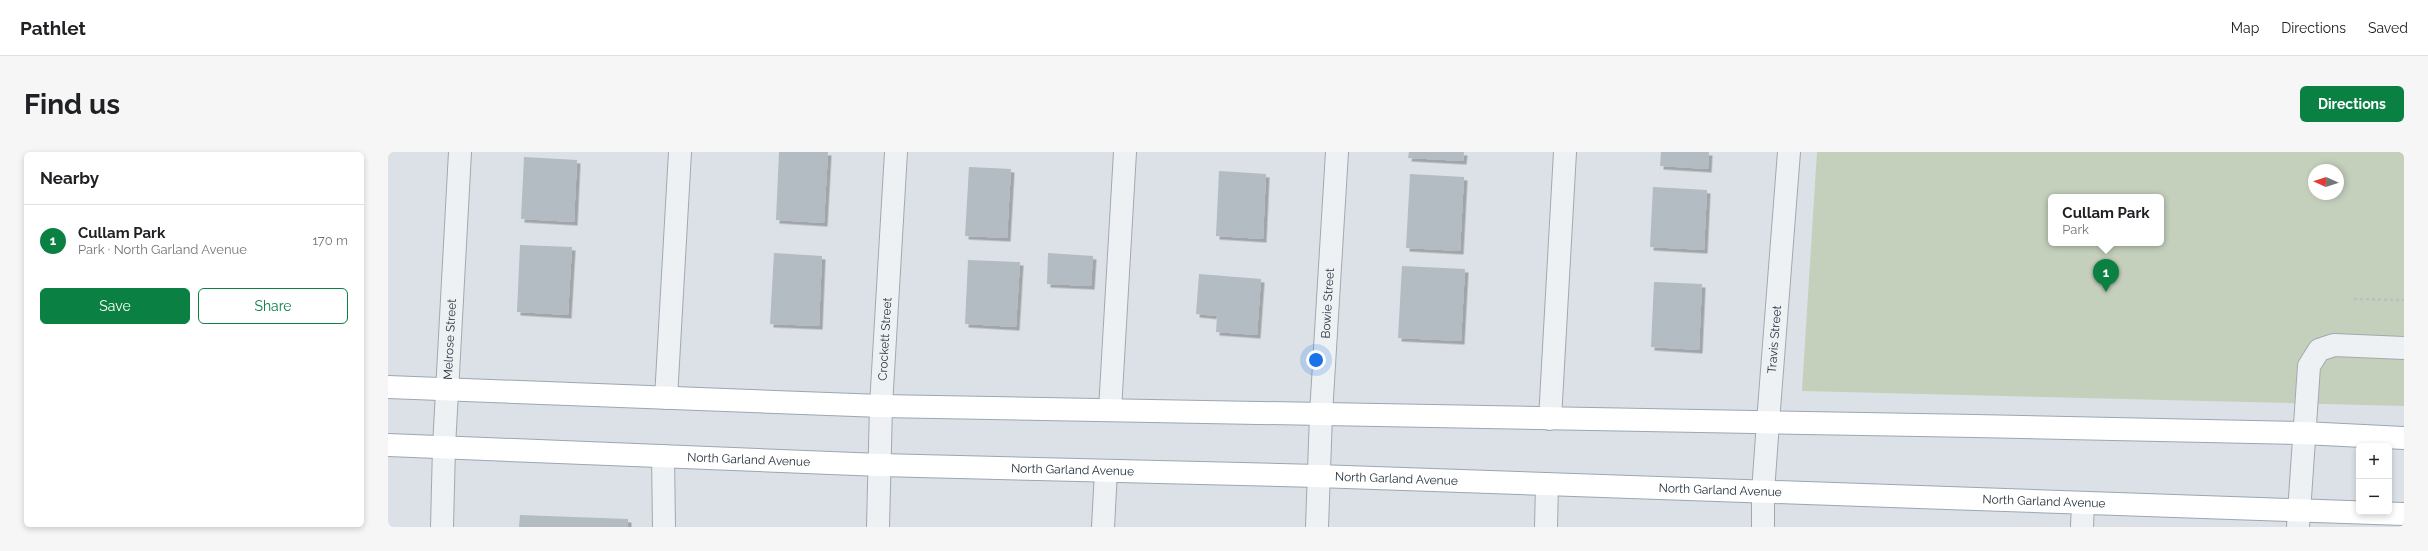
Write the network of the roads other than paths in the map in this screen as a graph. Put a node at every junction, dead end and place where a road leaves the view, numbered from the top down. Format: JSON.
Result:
{"nodes":[{"id":1,"x":460,"y":152,"type":"edge"},
{"id":2,"x":680,"y":152,"type":"edge"},
{"id":3,"x":896,"y":152,"type":"edge"},
{"id":4,"x":1125,"y":152,"type":"edge"},
{"id":5,"x":1337,"y":152,"type":"edge"},
{"id":6,"x":1565,"y":152,"type":"edge"},
{"id":7,"x":1789,"y":152,"type":"edge"},
{"id":8,"x":2404,"y":348,"type":"edge"},
{"id":9,"x":388,"y":388,"type":"edge"},
{"id":10,"x":447,"y":389,"type":"junction"},
{"id":11,"x":666,"y":398,"type":"junction"},
{"id":12,"x":881,"y":406,"type":"junction"},
{"id":13,"x":1110,"y":410,"type":"junction"},
{"id":14,"x":1321,"y":414,"type":"junction"},
{"id":15,"x":1550,"y":419,"type":"junction"},
{"id":16,"x":1768,"y":422,"type":"junction"},
{"id":17,"x":2303,"y":433,"type":"junction"},
{"id":18,"x":2404,"y":438,"type":"edge"},
{"id":19,"x":388,"y":445,"type":"edge"},
{"id":20,"x":444,"y":447,"type":"junction"},
{"id":21,"x":664,"y":456,"type":"junction"},
{"id":22,"x":880,"y":465,"type":"junction"},
{"id":23,"x":1106,"y":471,"type":"junction"},
{"id":24,"x":1317,"y":476,"type":"junction"},
{"id":25,"x":1547,"y":484,"type":"junction"},
{"id":26,"x":1763,"y":492,"type":"junction"},
{"id":27,"x":2083,"y":503,"type":"junction"},
{"id":28,"x":2404,"y":514,"type":"edge"},
{"id":29,"x":2298,"y":518,"type":"edge"},
{"id":30,"x":442,"y":527,"type":"edge"},
{"id":31,"x":664,"y":527,"type":"edge"},
{"id":32,"x":878,"y":527,"type":"edge"},
{"id":33,"x":1103,"y":527,"type":"edge"},
{"id":34,"x":1317,"y":527,"type":"edge"},
{"id":35,"x":1546,"y":527,"type":"edge"},
{"id":36,"x":1763,"y":527,"type":"edge"},
{"id":37,"x":2082,"y":527,"type":"edge"}],
"edges":[{"from":1,"to":10,"type":"street","name":"Melrose Street"},
{"from":2,"to":11,"type":"street"},
{"from":3,"to":12,"type":"street","name":"Crockett Street"},
{"from":4,"to":13,"type":"street"},
{"from":5,"to":14,"type":"street","name":"Bowie Street"},
{"from":6,"to":15,"type":"street"},
{"from":7,"to":16,"type":"street","name":"Travis Street"},
{"from":8,"to":17,"type":"street"},
{"from":9,"to":10,"type":"main road"},
{"from":10,"to":11,"type":"main road"},
{"from":10,"to":20,"type":"street","name":"Melrose Street"},
{"from":11,"to":12,"type":"main road"},
{"from":12,"to":13,"type":"main road"},
{"from":12,"to":22,"type":"street","name":"Crockett Street"},
{"from":13,"to":14,"type":"main road"},
{"from":14,"to":15,"type":"main road"},
{"from":14,"to":24,"type":"street","name":"Bowie Street"},
{"from":15,"to":16,"type":"main road"},
{"from":16,"to":17,"type":"main road"},
{"from":16,"to":26,"type":"street","name":"Travis Street"},
{"from":17,"to":18,"type":"main road"},
{"from":17,"to":29,"type":"street"},
{"from":19,"to":20,"type":"main road","name":"North Garland Avenue"},
{"from":20,"to":21,"type":"main road","name":"North Garland Avenue"},
{"from":20,"to":30,"type":"street","name":"Melrose Street"},
{"from":21,"to":22,"type":"main road","name":"North Garland Avenue"},
{"from":21,"to":31,"type":"street"},
{"from":22,"to":23,"type":"main road","name":"North Garland Avenue"},
{"from":22,"to":32,"type":"street","name":"Crockett Street"},
{"from":23,"to":24,"type":"main road","name":"North Garland Avenue"},
{"from":23,"to":33,"type":"street"},
{"from":24,"to":25,"type":"main road","name":"North Garland Avenue"},
{"from":24,"to":34,"type":"street","name":"Bowie Street"},
{"from":25,"to":26,"type":"main road","name":"North Garland Avenue"},
{"from":25,"to":35,"type":"street"},
{"from":26,"to":27,"type":"main road","name":"North Garland Avenue"},
{"from":26,"to":36,"type":"street","name":"Travis Street"},
{"from":27,"to":29,"type":"main road","name":"North Garland Avenue"},
{"from":27,"to":37,"type":"street"},
{"from":28,"to":29,"type":"main road","name":"North Garland Avenue"}]}
